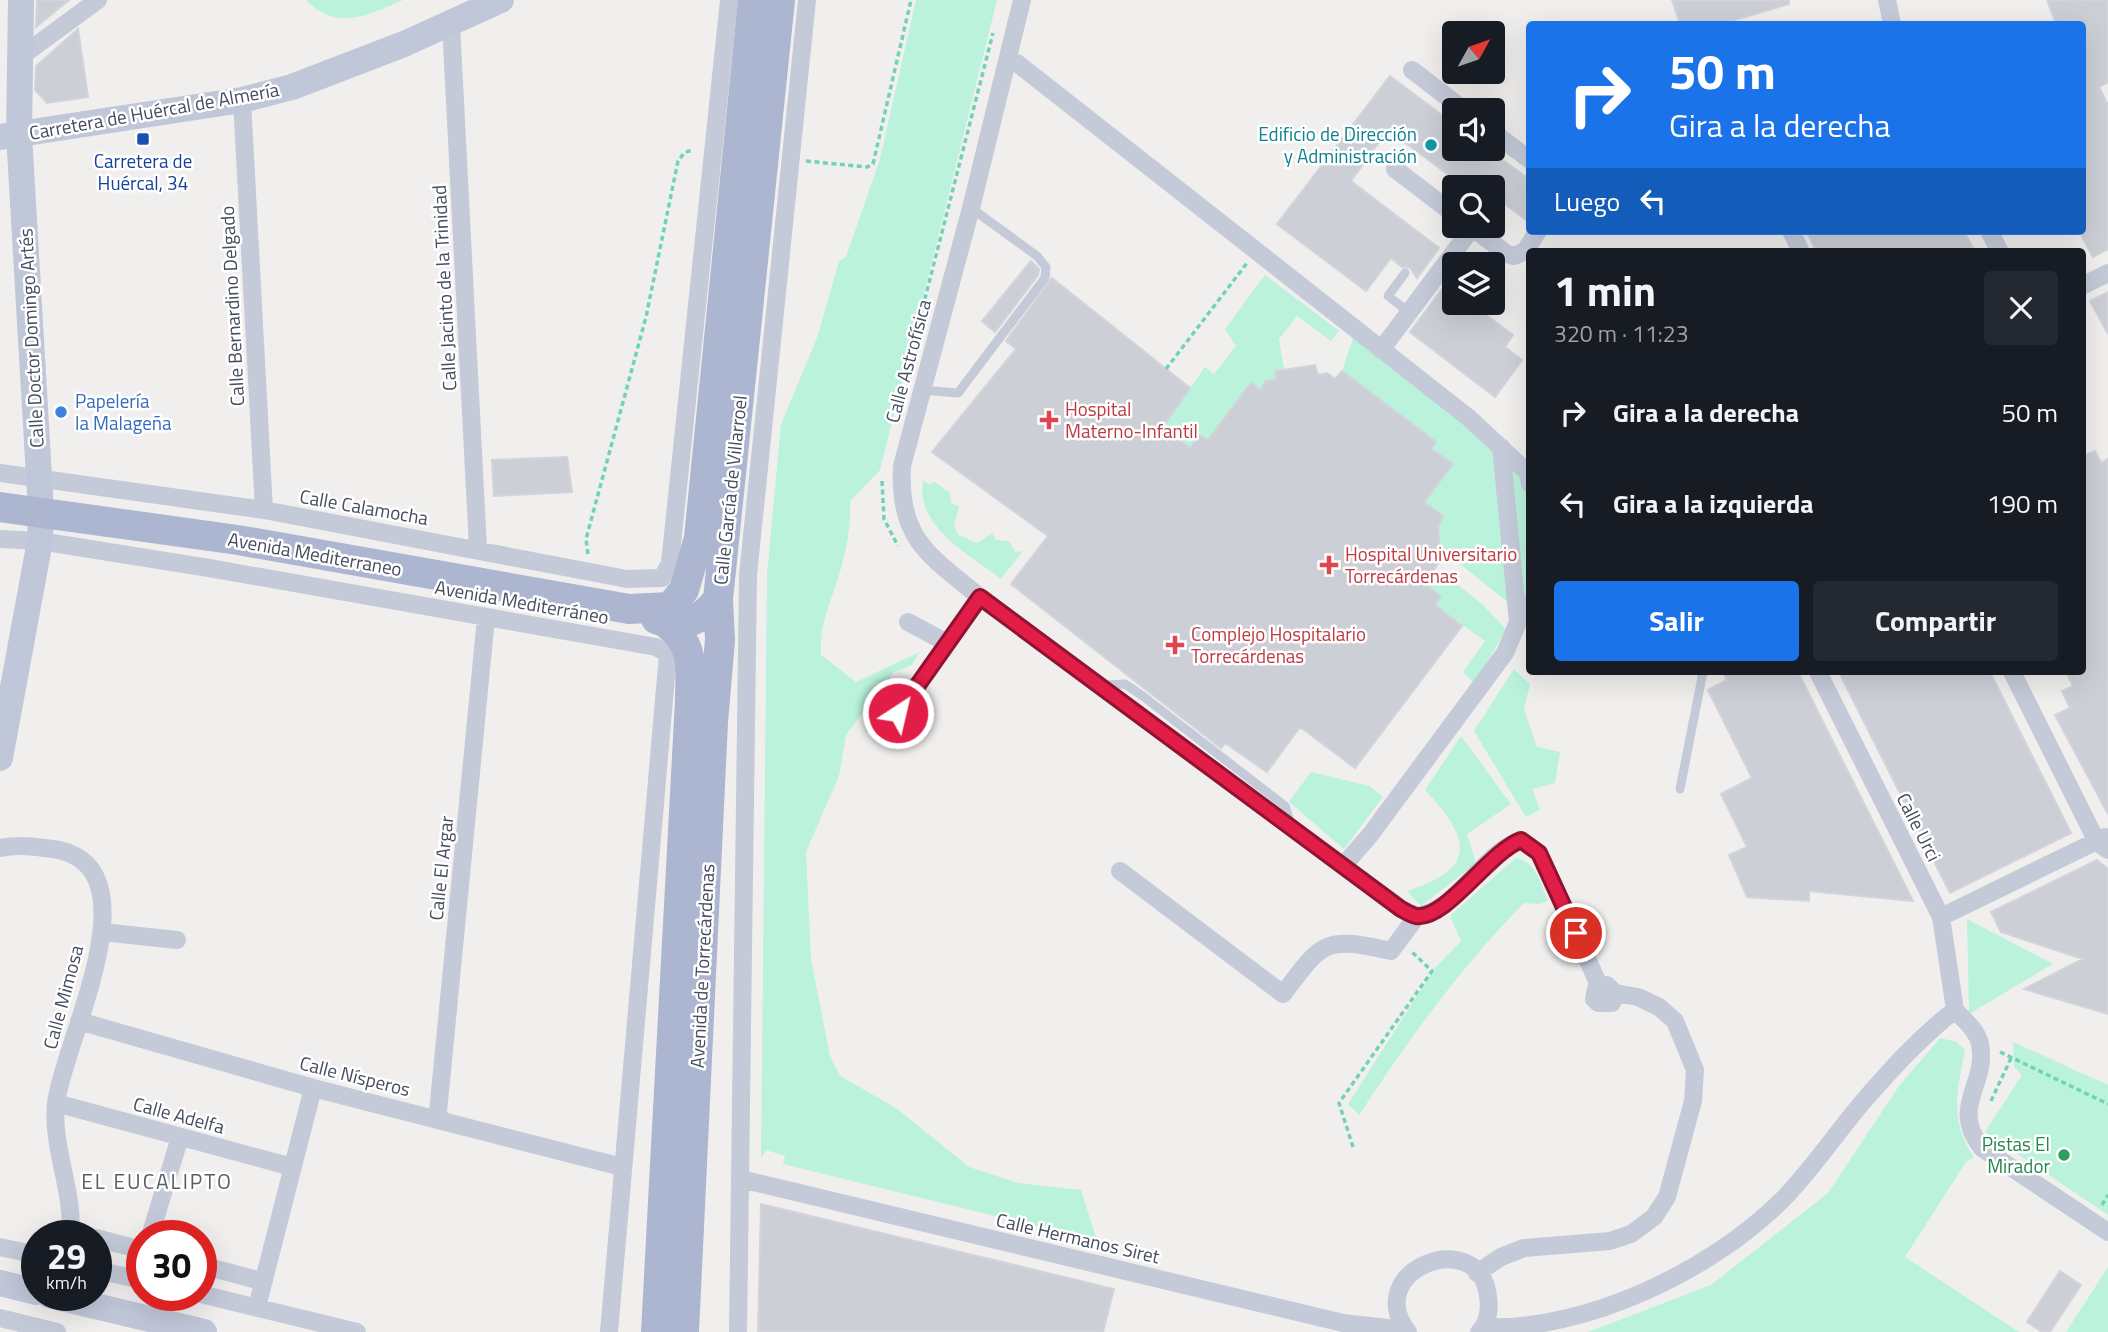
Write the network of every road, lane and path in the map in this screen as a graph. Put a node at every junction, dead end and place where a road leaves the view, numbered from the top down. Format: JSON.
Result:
{"nodes":[{"id":1,"x":98,"y":0,"type":"edge"},
{"id":2,"x":500,"y":0,"type":"edge"},
{"id":3,"x":729,"y":0,"type":"edge"},
{"id":4,"x":753,"y":0,"type":"edge"},
{"id":5,"x":780,"y":0,"type":"edge"},
{"id":6,"x":807,"y":0,"type":"edge"},
{"id":7,"x":911,"y":0,"type":"edge"},
{"id":8,"x":1022,"y":0,"type":"edge"},
{"id":9,"x":1033,"y":0,"type":"edge"},
{"id":10,"x":1887,"y":0,"type":"edge"},
{"id":11,"x":16,"y":1,"type":"edge"},
{"id":12,"x":1891,"y":21,"type":"edge"},
{"id":13,"x":451,"y":24,"type":"junction"},
{"id":14,"x":19,"y":58,"type":"junction"},
{"id":15,"x":1017,"y":63,"type":"junction"},
{"id":16,"x":1412,"y":70,"type":"dead end"},
{"id":17,"x":1449,"y":98,"type":"edge"},
{"id":18,"x":242,"y":100,"type":"junction"},
{"id":19,"x":995,"y":110,"type":"junction"},
{"id":20,"x":9,"y":136,"type":"edge"},
{"id":21,"x":1505,"y":141,"type":"edge"},
{"id":22,"x":700,"y":150,"type":"dead end"},
{"id":23,"x":1526,"y":157,"type":"edge"},
{"id":24,"x":809,"y":161,"type":"dead end"},
{"id":25,"x":1395,"y":169,"type":"dead end"},
{"id":26,"x":1442,"y":205,"type":"edge"},
{"id":27,"x":971,"y":208,"type":"junction"},
{"id":28,"x":1463,"y":238,"type":"edge"},
{"id":29,"x":1486,"y":238,"type":"edge"},
{"id":30,"x":1526,"y":249,"type":"edge"},
{"id":31,"x":1256,"y":251,"type":"junction"},
{"id":32,"x":1405,"y":273,"type":"dead end"},
{"id":33,"x":2108,"y":273,"type":"edge"},
{"id":34,"x":2086,"y":284,"type":"edge"},
{"id":35,"x":1409,"y":312,"type":"junction"},
{"id":36,"x":1381,"y":350,"type":"junction"},
{"id":37,"x":1166,"y":369,"type":"dead end"},
{"id":38,"x":922,"y":390,"type":"junction"},
{"id":39,"x":1501,"y":447,"type":"junction"},
{"id":40,"x":1526,"y":471,"type":"edge"},
{"id":41,"x":0,"y":473,"type":"edge"},
{"id":42,"x":39,"y":478,"type":"junction"},
{"id":43,"x":0,"y":507,"type":"edge"},
{"id":44,"x":264,"y":510,"type":"junction"},
{"id":45,"x":41,"y":511,"type":"junction"},
{"id":46,"x":699,"y":538,"type":"junction"},
{"id":47,"x":0,"y":539,"type":"edge"},
{"id":48,"x":40,"y":541,"type":"junction"},
{"id":49,"x":478,"y":550,"type":"junction"},
{"id":50,"x":590,"y":561,"type":"dead end"},
{"id":51,"x":980,"y":597,"type":"junction"},
{"id":52,"x":718,"y":599,"type":"junction"},
{"id":53,"x":629,"y":609,"type":"junction"},
{"id":54,"x":1526,"y":610,"type":"edge"},
{"id":55,"x":747,"y":615,"type":"joint"},
{"id":56,"x":486,"y":618,"type":"junction"},
{"id":57,"x":697,"y":620,"type":"junction"},
{"id":58,"x":908,"y":622,"type":"dead end"},
{"id":59,"x":1518,"y":622,"type":"junction"},
{"id":60,"x":665,"y":636,"type":"junction"},
{"id":61,"x":947,"y":643,"type":"junction"},
{"id":62,"x":1702,"y":675,"type":"edge"},
{"id":63,"x":1820,"y":675,"type":"edge"},
{"id":64,"x":2014,"y":675,"type":"edge"},
{"id":65,"x":690,"y":701,"type":"junction"},
{"id":66,"x":898,"y":713,"type":"dead end"},
{"id":67,"x":0,"y":758,"type":"edge"},
{"id":68,"x":1680,"y":789,"type":"dead end"},
{"id":69,"x":2104,"y":842,"type":"edge"},
{"id":70,"x":0,"y":848,"type":"edge"},
{"id":71,"x":1344,"y":865,"type":"junction"},
{"id":72,"x":1120,"y":871,"type":"dead end"},
{"id":73,"x":1416,"y":916,"type":"junction"},
{"id":74,"x":1941,"y":917,"type":"junction"},
{"id":75,"x":102,"y":932,"type":"junction"},
{"id":76,"x":177,"y":940,"type":"dead end"},
{"id":77,"x":1399,"y":940,"type":"junction"},
{"id":78,"x":1955,"y":1010,"type":"junction"},
{"id":79,"x":79,"y":1021,"type":"junction"},
{"id":80,"x":2012,"y":1056,"type":"dead end"},
{"id":81,"x":313,"y":1088,"type":"junction"},
{"id":82,"x":56,"y":1103,"type":"junction"},
{"id":83,"x":2108,"y":1104,"type":"edge"},
{"id":84,"x":441,"y":1121,"type":"junction"},
{"id":85,"x":180,"y":1137,"type":"junction"},
{"id":86,"x":1353,"y":1147,"type":"dead end"},
{"id":87,"x":292,"y":1167,"type":"junction"},
{"id":88,"x":622,"y":1167,"type":"junction"},
{"id":89,"x":741,"y":1179,"type":"junction"},
{"id":90,"x":73,"y":1220,"type":"edge"},
{"id":91,"x":155,"y":1220,"type":"edge"},
{"id":92,"x":2108,"y":1232,"type":"edge"},
{"id":93,"x":0,"y":1247,"type":"edge"},
{"id":94,"x":21,"y":1252,"type":"edge"},
{"id":95,"x":217,"y":1269,"type":"edge"},
{"id":96,"x":1477,"y":1273,"type":"junction"},
{"id":97,"x":261,"y":1281,"type":"junction"},
{"id":98,"x":0,"y":1283,"type":"edge"},
{"id":99,"x":21,"y":1288,"type":"edge"},
{"id":100,"x":217,"y":1298,"type":"edge"},
{"id":101,"x":257,"y":1307,"type":"junction"},
{"id":102,"x":112,"y":1310,"type":"edge"},
{"id":103,"x":0,"y":1318,"type":"edge"},
{"id":104,"x":1481,"y":1330,"type":"edge"},
{"id":105,"x":1407,"y":1331,"type":"edge"},
{"id":106,"x":57,"y":1332,"type":"edge"},
{"id":107,"x":204,"y":1332,"type":"edge"},
{"id":108,"x":357,"y":1332,"type":"edge"},
{"id":109,"x":609,"y":1332,"type":"edge"},
{"id":110,"x":656,"y":1332,"type":"edge"},
{"id":111,"x":684,"y":1332,"type":"edge"},
{"id":112,"x":738,"y":1332,"type":"edge"}],
"edges":[{"from":1,"to":14,"type":"street"},
{"from":2,"to":13,"type":"street","name":"Carretera de Huércal de Almería"},
{"from":3,"to":49,"type":"street","name":"Calle Calamocha"},
{"from":4,"to":46,"type":"main road","name":"Calle García de Villarroel"},
{"from":5,"to":52,"type":"main road","name":"Calle García de Villarroel"},
{"from":6,"to":55,"type":"street","name":"Calle García de Villarroel"},
{"from":7,"to":24,"type":"path"},
{"from":8,"to":19,"type":"street","name":"Calle Astrofísica"},
{"from":9,"to":15,"type":"street","name":"Calle Astrofísica"},
{"from":10,"to":12,"type":"street"},
{"from":11,"to":14,"type":"street","name":"Calle Doctor Domingo Artés"},
{"from":13,"to":18,"type":"street","name":"Carretera de Huércal de Almería"},
{"from":13,"to":49,"type":"street","name":"Calle Jacinto de la Trinidad"},
{"from":14,"to":20,"type":"street","name":"Calle Doctor Domingo Artés"},
{"from":15,"to":19,"type":"street","name":"Calle Astrofísica"},
{"from":15,"to":31,"type":"street"},
{"from":16,"to":17,"type":"street"},
{"from":18,"to":20,"type":"street","name":"Carretera de Huércal de Almería"},
{"from":18,"to":44,"type":"street","name":"Calle Bernardino Delgado"},
{"from":19,"to":27,"type":"street","name":"Calle Astrofísica"},
{"from":20,"to":42,"type":"street","name":"Calle Doctor Domingo Artés"},
{"from":21,"to":23,"type":"street"},
{"from":22,"to":50,"type":"path"},
{"from":25,"to":26,"type":"street"},
{"from":27,"to":38,"type":"street","name":"Calle Astrofísica"},
{"from":27,"to":38,"type":"lane"},
{"from":28,"to":35,"type":"street"},
{"from":29,"to":30,"type":"street"},
{"from":31,"to":36,"type":"street"},
{"from":31,"to":37,"type":"path"},
{"from":32,"to":35,"type":"lane"},
{"from":33,"to":34,"type":"street"},
{"from":35,"to":36,"type":"street"},
{"from":36,"to":39,"type":"street"},
{"from":38,"to":51,"type":"street","name":"Calle Astrofísica"},
{"from":39,"to":40,"type":"street"},
{"from":39,"to":59,"type":"street"},
{"from":41,"to":42,"type":"street"},
{"from":42,"to":44,"type":"street","name":"Calle Calamocha"},
{"from":42,"to":45,"type":"street","name":"Calle Doctor Domingo Artés"},
{"from":43,"to":45,"type":"main road","name":"Avenida Mediterraneo"},
{"from":44,"to":49,"type":"street","name":"Calle Calamocha"},
{"from":45,"to":48,"type":"street","name":"Calle Doctor Domingo Artés"},
{"from":45,"to":53,"type":"main road","name":"Avenida Mediterraneo"},
{"from":46,"to":53,"type":"main road","name":"Calle García de Villarroel"},
{"from":46,"to":57,"type":"main road"},
{"from":47,"to":48,"type":"street","name":"Avenida Mediterráneo"},
{"from":48,"to":56,"type":"street","name":"Avenida Mediterráneo"},
{"from":48,"to":67,"type":"street","name":"Calle Doctor Domingo Artés"},
{"from":51,"to":61,"type":"street"},
{"from":51,"to":71,"type":"street","name":"Calle Astrofísica"},
{"from":52,"to":57,"type":"main road","name":"Calle García de Villarroel"},
{"from":52,"to":111,"type":"main road","name":"Avenida de Torrecárdenas"},
{"from":53,"to":60,"type":"main road"},
{"from":54,"to":59,"type":"street"},
{"from":55,"to":89,"type":"street","name":"Avenida de Torrecárdenas"},
{"from":56,"to":60,"type":"street","name":"Avenida Mediterráneo"},
{"from":56,"to":84,"type":"street","name":"Calle El Argar"},
{"from":57,"to":60,"type":"main road"},
{"from":57,"to":65,"type":"main road"},
{"from":58,"to":61,"type":"street"},
{"from":59,"to":71,"type":"street"},
{"from":60,"to":65,"type":"main road"},
{"from":60,"to":88,"type":"street"},
{"from":61,"to":66,"type":"street"},
{"from":62,"to":68,"type":"lane"},
{"from":63,"to":74,"type":"street","name":"Calle Urci"},
{"from":64,"to":69,"type":"street"},
{"from":65,"to":110,"type":"main road","name":"Avenida de Torrecárdenas"},
{"from":69,"to":74,"type":"street"},
{"from":70,"to":75,"type":"street","name":"Calle Mimosa"},
{"from":71,"to":73,"type":"street","name":"Calle Astrofísica"},
{"from":72,"to":77,"type":"street"},
{"from":73,"to":77,"type":"street"},
{"from":73,"to":96,"type":"street"},
{"from":74,"to":78,"type":"street","name":"Calle Urci"},
{"from":75,"to":76,"type":"street"},
{"from":75,"to":79,"type":"street","name":"Calle Mimosa"},
{"from":77,"to":86,"type":"path"},
{"from":78,"to":92,"type":"street"},
{"from":78,"to":104,"type":"street"},
{"from":79,"to":81,"type":"street","name":"Calle Nísperos"},
{"from":79,"to":82,"type":"street","name":"Calle Mimosa"},
{"from":80,"to":83,"type":"path"},
{"from":81,"to":84,"type":"street","name":"Calle Nísperos"},
{"from":81,"to":87,"type":"street"},
{"from":82,"to":85,"type":"street","name":"Calle Adelfa"},
{"from":82,"to":90,"type":"street","name":"Calle Mimosa"},
{"from":84,"to":88,"type":"street","name":"Calle Nísperos"},
{"from":85,"to":87,"type":"street","name":"Calle Adelfa"},
{"from":85,"to":91,"type":"street"},
{"from":87,"to":97,"type":"street"},
{"from":88,"to":109,"type":"street"},
{"from":89,"to":105,"type":"street","name":"Calle Hermanos Siret"},
{"from":89,"to":112,"type":"street","name":"Avenida de Torrecárdenas"},
{"from":93,"to":94,"type":"street"},
{"from":95,"to":97,"type":"street"},
{"from":96,"to":104,"type":"street"},
{"from":96,"to":105,"type":"street"},
{"from":97,"to":101,"type":"street"},
{"from":98,"to":99,"type":"street"},
{"from":100,"to":101,"type":"street"},
{"from":101,"to":108,"type":"street"},
{"from":102,"to":107,"type":"street"},
{"from":103,"to":106,"type":"street"}]}
